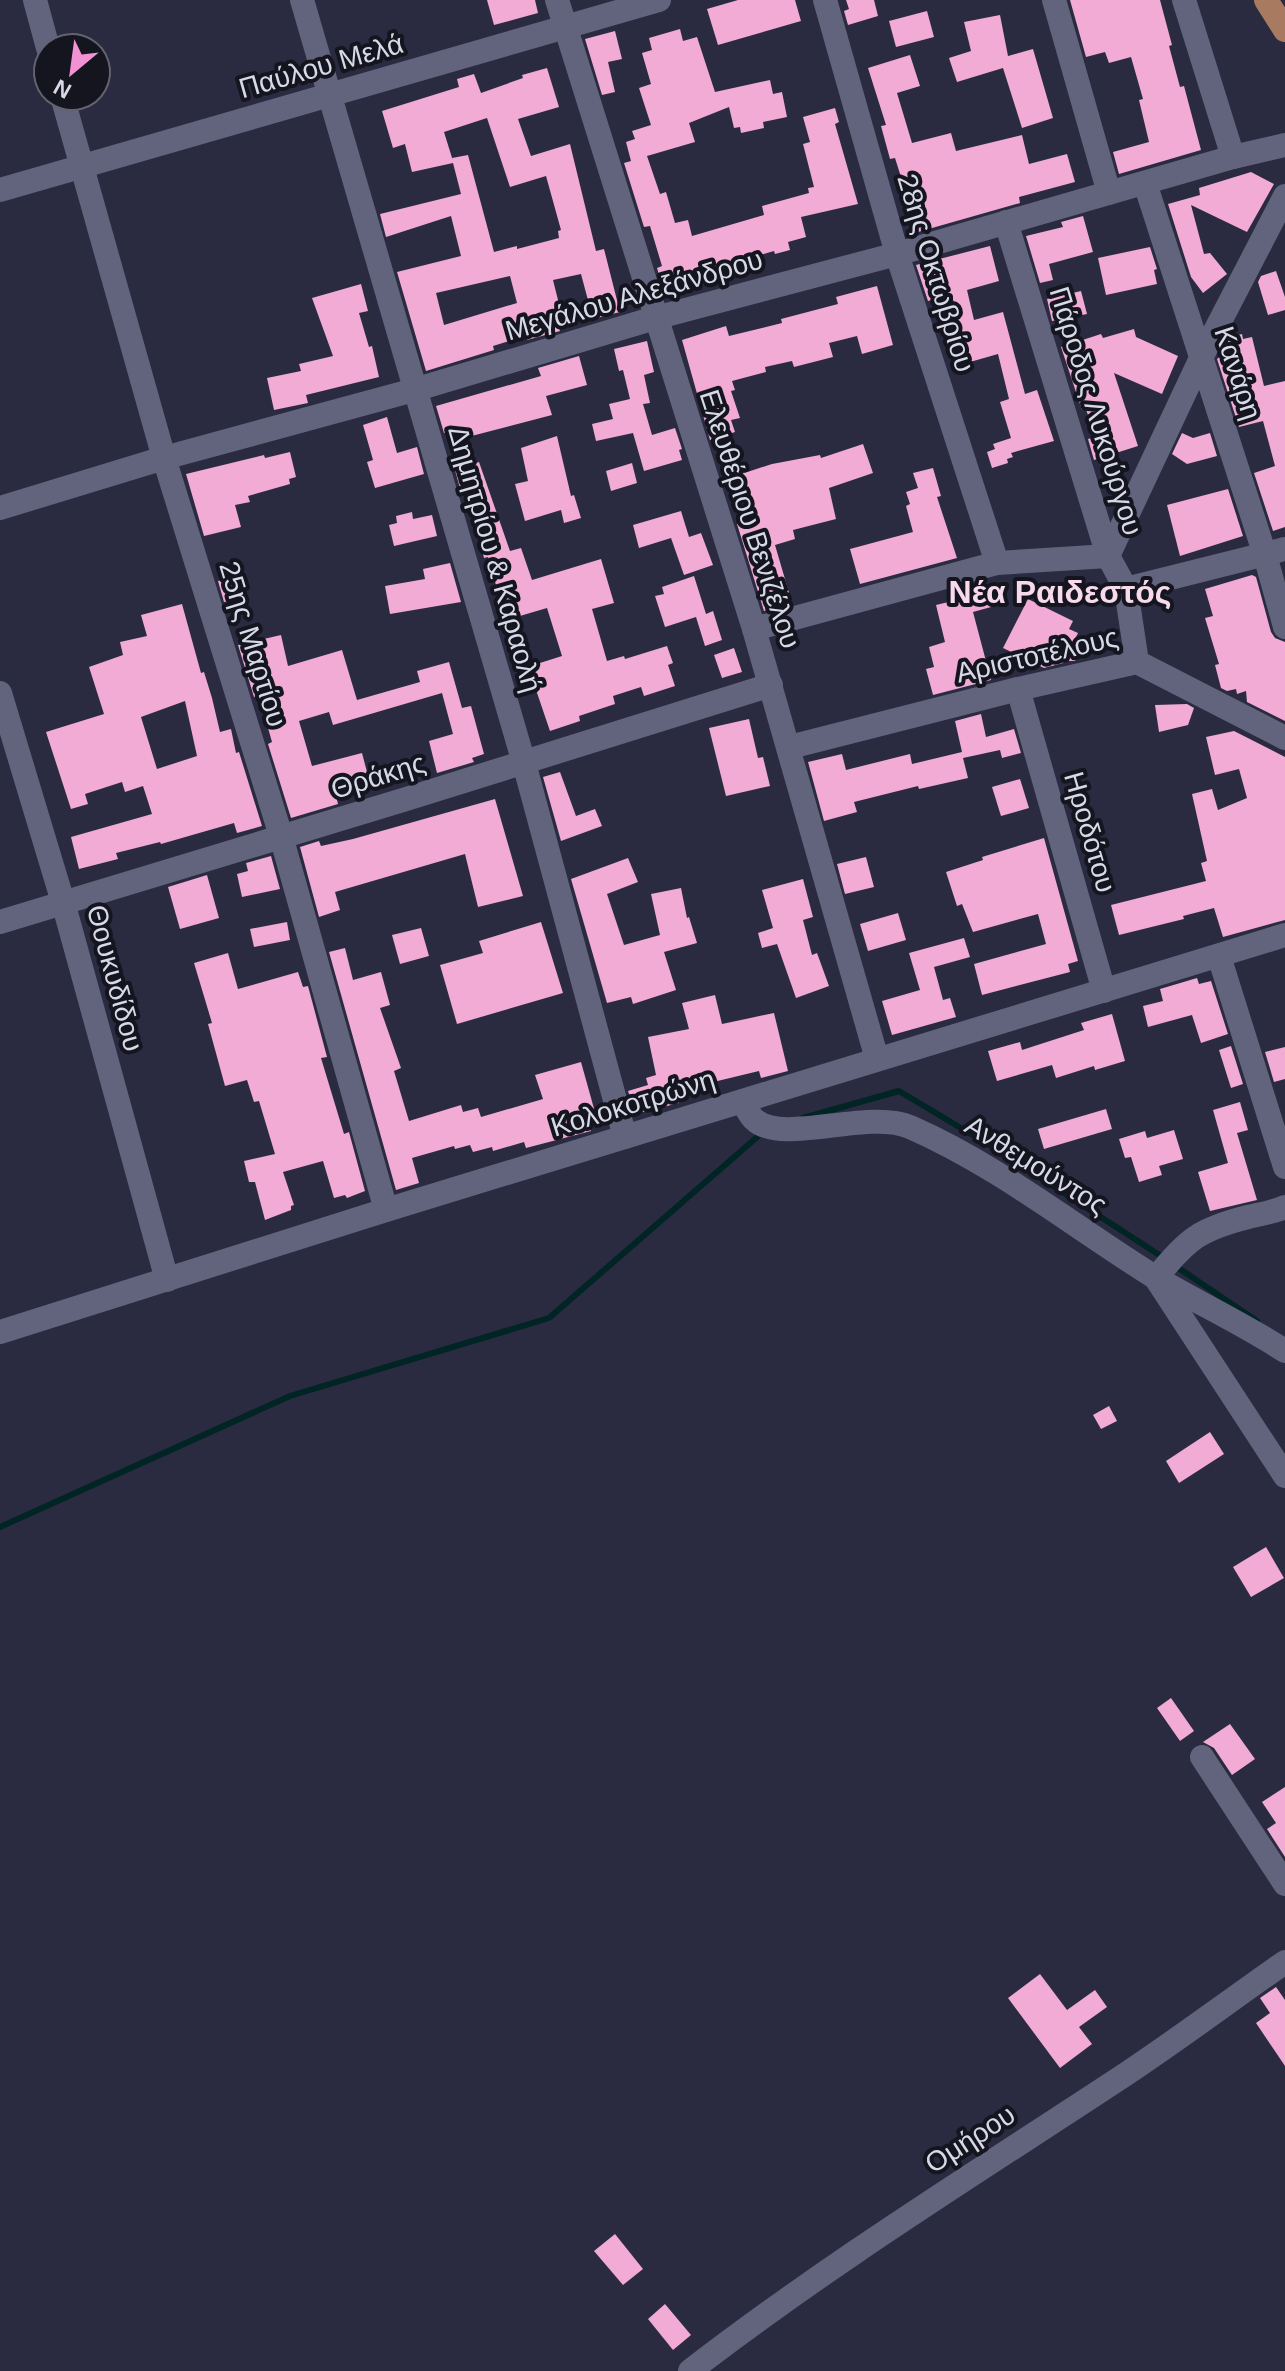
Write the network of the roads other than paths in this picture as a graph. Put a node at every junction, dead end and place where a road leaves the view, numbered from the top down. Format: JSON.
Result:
{"nodes":[{"id":1,"x":35,"y":0,"type":"edge"},
{"id":2,"x":302,"y":0,"type":"edge"},
{"id":3,"x":557,"y":0,"type":"edge"},
{"id":4,"x":659,"y":0,"type":"edge"},
{"id":5,"x":825,"y":0,"type":"edge"},
{"id":6,"x":1054,"y":0,"type":"edge"},
{"id":7,"x":1184,"y":0,"type":"edge"},
{"id":8,"x":1266,"y":0,"type":"edge"},
{"id":9,"x":565,"y":27,"type":"junction"},
{"id":10,"x":1285,"y":30,"type":"edge"},
{"id":11,"x":44,"y":32,"type":"edge"},
{"id":12,"x":328,"y":95,"type":"junction"},
{"id":13,"x":66,"y":112,"type":"edge"},
{"id":14,"x":1285,"y":145,"type":"edge"},
{"id":15,"x":1233,"y":157,"type":"junction"},
{"id":16,"x":81,"y":165,"type":"junction"},
{"id":17,"x":1145,"y":183,"type":"junction"},
{"id":18,"x":0,"y":190,"type":"edge"},
{"id":19,"x":1109,"y":193,"type":"junction"},
{"id":20,"x":1285,"y":196,"type":"edge"},
{"id":21,"x":1006,"y":222,"type":"junction"},
{"id":22,"x":897,"y":254,"type":"junction"},
{"id":23,"x":655,"y":318,"type":"junction"},
{"id":24,"x":1201,"y":358,"type":"junction"},
{"id":25,"x":414,"y":390,"type":"junction"},
{"id":26,"x":164,"y":458,"type":"junction"},
{"id":27,"x":0,"y":508,"type":"edge"},
{"id":28,"x":1275,"y":552,"type":"edge"},
{"id":29,"x":1108,"y":556,"type":"junction"},
{"id":30,"x":997,"y":563,"type":"junction"},
{"id":31,"x":1126,"y":589,"type":"junction"},
{"id":32,"x":1285,"y":627,"type":"edge"},
{"id":33,"x":754,"y":629,"type":"junction"},
{"id":34,"x":1137,"y":662,"type":"junction"},
{"id":35,"x":771,"y":685,"type":"junction"},
{"id":36,"x":1018,"y":689,"type":"junction"},
{"id":37,"x":0,"y":693,"type":"edge"},
{"id":38,"x":1285,"y":738,"type":"edge"},
{"id":39,"x":790,"y":747,"type":"junction"},
{"id":40,"x":524,"y":763,"type":"junction"},
{"id":41,"x":281,"y":836,"type":"junction"},
{"id":42,"x":63,"y":902,"type":"junction"},
{"id":43,"x":0,"y":922,"type":"edge"},
{"id":44,"x":1285,"y":935,"type":"edge"},
{"id":45,"x":1219,"y":956,"type":"junction"},
{"id":46,"x":1104,"y":991,"type":"junction"},
{"id":47,"x":877,"y":1059,"type":"junction"},
{"id":48,"x":743,"y":1101,"type":"junction"},
{"id":49,"x":625,"y":1137,"type":"junction"},
{"id":50,"x":1285,"y":1167,"type":"edge"},
{"id":51,"x":1285,"y":1207,"type":"edge"},
{"id":52,"x":386,"y":1210,"type":"junction"},
{"id":53,"x":1156,"y":1278,"type":"junction"},
{"id":54,"x":167,"y":1280,"type":"junction"},
{"id":55,"x":0,"y":1332,"type":"edge"},
{"id":56,"x":1285,"y":1351,"type":"edge"},
{"id":57,"x":1285,"y":1476,"type":"edge"},
{"id":58,"x":1202,"y":1757,"type":"dead end"},
{"id":59,"x":1285,"y":1884,"type":"edge"},
{"id":60,"x":1285,"y":1962,"type":"edge"},
{"id":61,"x":690,"y":2371,"type":"edge"}],
"edges":[{"from":1,"to":11,"type":"street"},
{"from":2,"to":12,"type":"street","name":"Δημητρίου & Καραολή"},
{"from":3,"to":9,"type":"street","name":"Ελευθέριου Βενιζέλου"},
{"from":4,"to":9,"type":"street","name":"Παύλου Μελά"},
{"from":5,"to":22,"type":"street","name":"28ης Οκτωβρίου"},
{"from":6,"to":19,"type":"street"},
{"from":7,"to":15,"type":"street"},
{"from":8,"to":10,"type":"main road"},
{"from":9,"to":12,"type":"street","name":"Παύλου Μελά"},
{"from":9,"to":23,"type":"street","name":"Ελευθέριου Βενιζέλου"},
{"from":12,"to":16,"type":"street","name":"Παύλου Μελά"},
{"from":12,"to":25,"type":"street","name":"Δημητρίου & Καραολή"},
{"from":13,"to":16,"type":"street","name":"25ης Μαρτίου"},
{"from":14,"to":15,"type":"street","name":"Μεγάλου Αλεξάνδρου"},
{"from":15,"to":17,"type":"street","name":"Μεγάλου Αλεξάνδρου"},
{"from":16,"to":18,"type":"street","name":"Παύλου Μελά"},
{"from":16,"to":26,"type":"street","name":"25ης Μαρτίου"},
{"from":17,"to":19,"type":"street","name":"Μεγάλου Αλεξάνδρου"},
{"from":17,"to":24,"type":"street","name":"Κανάρη"},
{"from":19,"to":21,"type":"street","name":"Μεγάλου Αλεξάνδρου"},
{"from":20,"to":24,"type":"street"},
{"from":21,"to":22,"type":"street","name":"Μεγάλου Αλεξάνδρου"},
{"from":21,"to":29,"type":"street","name":"Πάροδος Λυκούργου"},
{"from":22,"to":23,"type":"street","name":"Μεγάλου Αλεξάνδρου"},
{"from":22,"to":30,"type":"street","name":"28ης Οκτωβρίου"},
{"from":23,"to":25,"type":"street","name":"Μεγάλου Αλεξάνδρου"},
{"from":23,"to":33,"type":"street","name":"Ελευθέριου Βενιζέλου"},
{"from":24,"to":28,"type":"street","name":"Κανάρη"},
{"from":24,"to":29,"type":"street"},
{"from":25,"to":26,"type":"street","name":"Μεγάλου Αλεξάνδρου"},
{"from":25,"to":40,"type":"street","name":"Δημητρίου & Καραολή"},
{"from":26,"to":27,"type":"street","name":"Μεγάλου Αλεξάνδρου"},
{"from":26,"to":41,"type":"street","name":"25ης Μαρτίου"},
{"from":28,"to":31,"type":"street"},
{"from":28,"to":32,"type":"street","name":"Κανάρη"},
{"from":29,"to":30,"type":"street"},
{"from":29,"to":31,"type":"street","name":"Πάροδος Λυκούργου"},
{"from":30,"to":33,"type":"street"},
{"from":31,"to":34,"type":"street","name":"Πάροδος Λυκούργου"},
{"from":33,"to":35,"type":"street","name":"Ελευθέριου Βενιζέλου"},
{"from":34,"to":36,"type":"street","name":"Αριστοτέλους"},
{"from":34,"to":38,"type":"street","name":"Αριστοτέλους"},
{"from":35,"to":39,"type":"street","name":"Ελευθέριου Βενιζέλου"},
{"from":35,"to":40,"type":"street","name":"Θράκης"},
{"from":36,"to":39,"type":"street","name":"Αριστοτέλους"},
{"from":36,"to":46,"type":"street","name":"Ηροδότου"},
{"from":37,"to":42,"type":"street","name":"Θουκυδίδου"},
{"from":39,"to":47,"type":"street","name":"Ελευθέριου Βενιζέλου"},
{"from":40,"to":41,"type":"street","name":"Θράκης"},
{"from":40,"to":49,"type":"street","name":"Δημητρίου & Καραολή"},
{"from":41,"to":42,"type":"street","name":"Θράκης"},
{"from":41,"to":52,"type":"street","name":"25ης Μαρτίου"},
{"from":42,"to":43,"type":"street","name":"Θράκης"},
{"from":42,"to":54,"type":"street","name":"Θουκυδίδου"},
{"from":44,"to":45,"type":"street","name":"Κολοκοτρώνη"},
{"from":45,"to":46,"type":"street","name":"Κολοκοτρώνη"},
{"from":45,"to":50,"type":"street"},
{"from":46,"to":47,"type":"street","name":"Κολοκοτρώνη"},
{"from":47,"to":48,"type":"street","name":"Κολοκοτρώνη"},
{"from":48,"to":49,"type":"street","name":"Κολοκοτρώνη"},
{"from":48,"to":53,"type":"street","name":"Ανθεμούντος"},
{"from":49,"to":52,"type":"street","name":"Κολοκοτρώνη"},
{"from":51,"to":53,"type":"street"},
{"from":52,"to":54,"type":"street","name":"Κολοκοτρώνη"},
{"from":53,"to":56,"type":"street","name":"Ανθεμούντος"},
{"from":53,"to":57,"type":"street"},
{"from":54,"to":55,"type":"street","name":"Κολοκοτρώνη"},
{"from":58,"to":59,"type":"street"},
{"from":60,"to":61,"type":"street","name":"Ομήρου"}]}
